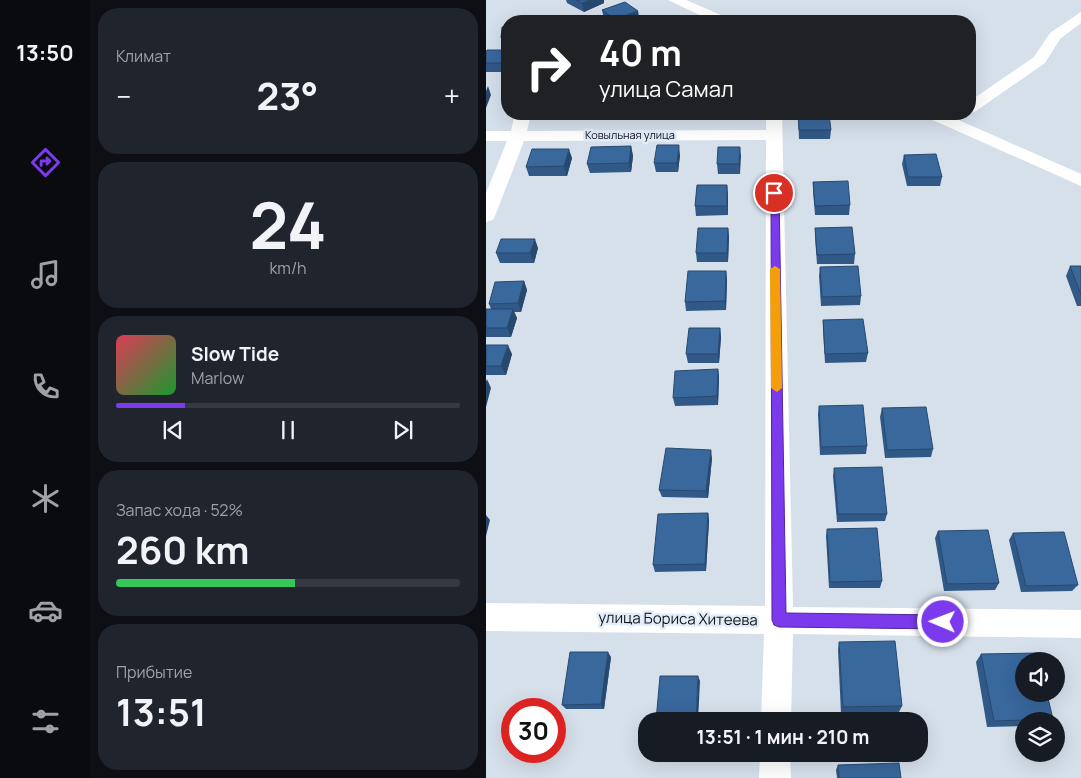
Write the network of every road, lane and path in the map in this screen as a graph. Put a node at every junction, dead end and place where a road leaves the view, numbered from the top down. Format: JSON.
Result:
{"nodes":[{"id":1,"x":675,"y":0,"type":"edge"},
{"id":2,"x":709,"y":15,"type":"edge"},
{"id":3,"x":1081,"y":16,"type":"edge"},
{"id":4,"x":976,"y":104,"type":"edge"},
{"id":5,"x":522,"y":120,"type":"edge"},
{"id":6,"x":954,"y":120,"type":"edge"},
{"id":7,"x":774,"y":124,"type":"edge"},
{"id":8,"x":486,"y":136,"type":"edge"},
{"id":9,"x":518,"y":136,"type":"junction"},
{"id":10,"x":1081,"y":181,"type":"edge"},
{"id":11,"x":486,"y":216,"type":"edge"},
{"id":12,"x":486,"y":617,"type":"edge"},
{"id":13,"x":779,"y":620,"type":"junction"},
{"id":14,"x":1081,"y":624,"type":"edge"},
{"id":15,"x":776,"y":712,"type":"edge"},
{"id":16,"x":775,"y":762,"type":"edge"},
{"id":17,"x":774,"y":778,"type":"edge"}],
"edges":[{"from":1,"to":2,"type":"street"},
{"from":3,"to":4,"type":"street"},
{"from":5,"to":9,"type":"street"},
{"from":6,"to":10,"type":"street"},
{"from":7,"to":9,"type":"street","name":"Ковыльная улица"},
{"from":7,"to":13,"type":"street"},
{"from":8,"to":9,"type":"street","name":"Ковыльная улица"},
{"from":9,"to":11,"type":"street"},
{"from":12,"to":13,"type":"street","name":"улица Бориса Хитеева"},
{"from":13,"to":14,"type":"street","name":"улица Бориса Хитеева"},
{"from":13,"to":15,"type":"street"},
{"from":16,"to":17,"type":"street"}]}
